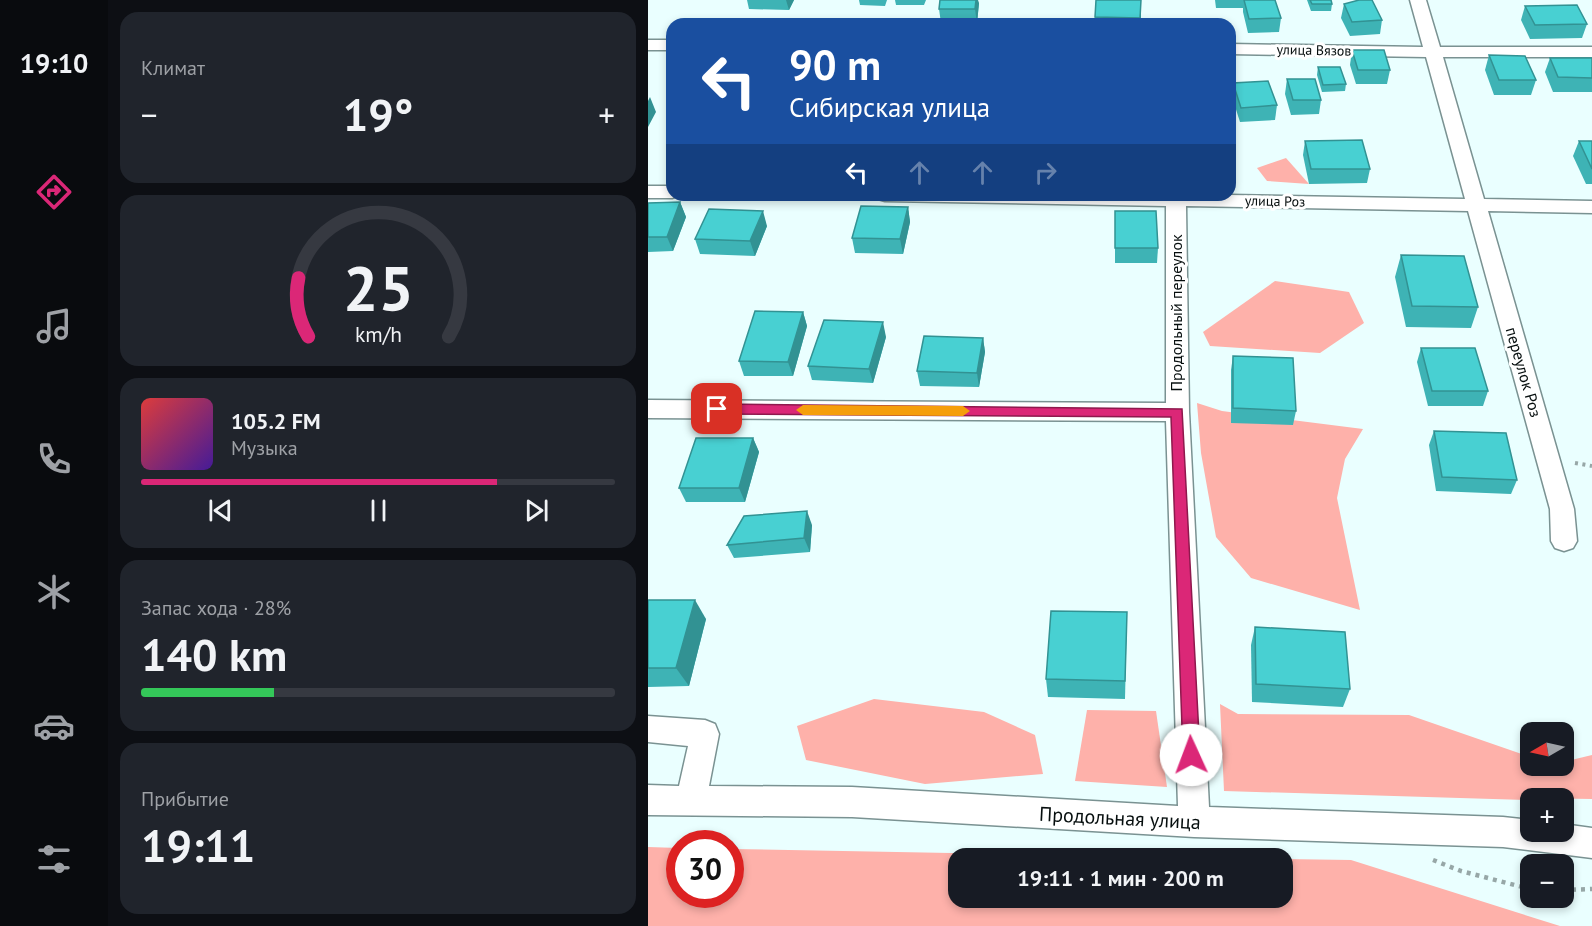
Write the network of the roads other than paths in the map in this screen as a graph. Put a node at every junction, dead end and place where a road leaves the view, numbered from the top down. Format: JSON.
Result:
{"nodes":[{"id":1,"x":1418,"y":0,"type":"edge"},
{"id":2,"x":648,"y":45,"type":"edge"},
{"id":3,"x":666,"y":45,"type":"edge"},
{"id":4,"x":1236,"y":49,"type":"edge"},
{"id":5,"x":1433,"y":52,"type":"junction"},
{"id":6,"x":1592,"y":52,"type":"edge"},
{"id":7,"x":648,"y":192,"type":"edge"},
{"id":8,"x":666,"y":192,"type":"edge"},
{"id":9,"x":1236,"y":200,"type":"edge"},
{"id":10,"x":1176,"y":201,"type":"edge"},
{"id":11,"x":1476,"y":204,"type":"junction"},
{"id":12,"x":1592,"y":207,"type":"edge"},
{"id":13,"x":648,"y":409,"type":"edge"},
{"id":14,"x":1177,"y":412,"type":"junction"},
{"id":15,"x":1564,"y":541,"type":"dead end"},
{"id":16,"x":648,"y":729,"type":"edge"},
{"id":17,"x":648,"y":800,"type":"edge"},
{"id":18,"x":691,"y":800,"type":"junction"},
{"id":19,"x":1194,"y":822,"type":"junction"},
{"id":20,"x":1592,"y":843,"type":"edge"}],
"edges":[{"from":1,"to":5,"type":"street"},
{"from":2,"to":3,"type":"street"},
{"from":4,"to":5,"type":"street","name":"улица Вязов"},
{"from":5,"to":6,"type":"street","name":"улица Вязов"},
{"from":5,"to":11,"type":"street","name":"переулок Роз"},
{"from":7,"to":8,"type":"street"},
{"from":9,"to":11,"type":"street","name":"улица Роз"},
{"from":10,"to":14,"type":"street","name":"Продольный переулок"},
{"from":11,"to":12,"type":"street","name":"улица Роз"},
{"from":11,"to":15,"type":"street","name":"переулок Роз"},
{"from":13,"to":14,"type":"street"},
{"from":14,"to":19,"type":"street","name":"Продольный переулок"},
{"from":16,"to":18,"type":"street"},
{"from":17,"to":18,"type":"street","name":"Продольная улица"},
{"from":18,"to":19,"type":"street","name":"Продольная улица"},
{"from":19,"to":20,"type":"street","name":"Продольная улица"}]}
